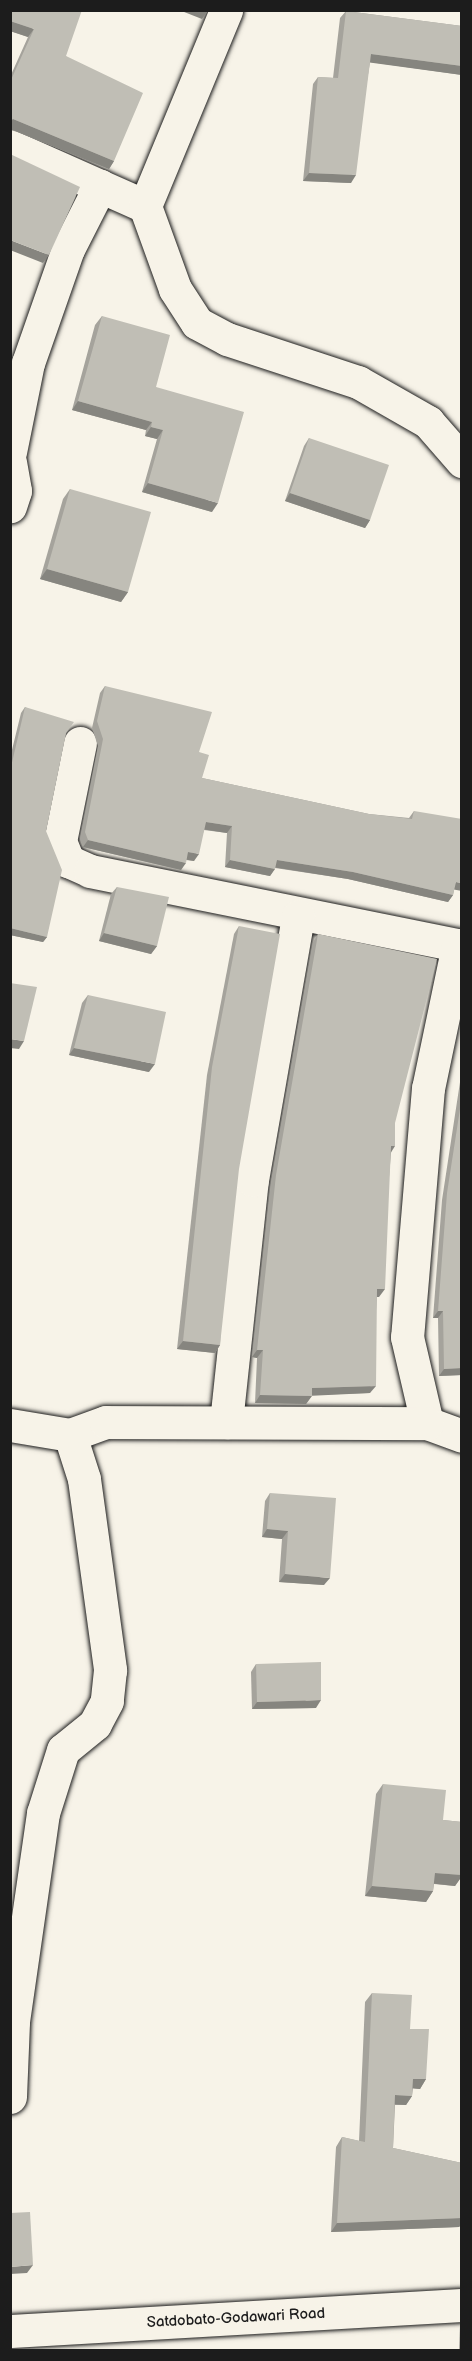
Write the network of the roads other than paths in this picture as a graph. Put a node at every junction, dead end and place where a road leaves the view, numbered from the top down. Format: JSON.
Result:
{"nodes":[{"id":1,"x":226,"y":10,"type":"edge"},
{"id":2,"x":10,"y":146,"type":"edge"},
{"id":3,"x":100,"y":186,"type":"junction"},
{"id":4,"x":144,"y":206,"type":"junction"},
{"id":5,"x":10,"y":452,"type":"edge"},
{"id":6,"x":462,"y":461,"type":"edge"},
{"id":7,"x":10,"y":462,"type":"edge"},
{"id":8,"x":10,"y":506,"type":"edge"},
{"id":9,"x":80,"y":743,"type":"dead end"},
{"id":10,"x":298,"y":916,"type":"junction"},
{"id":11,"x":460,"y":945,"type":"edge"},
{"id":12,"x":226,"y":1422,"type":"junction"},
{"id":13,"x":427,"y":1423,"type":"junction"},
{"id":14,"x":10,"y":1425,"type":"edge"},
{"id":15,"x":70,"y":1435,"type":"junction"},
{"id":16,"x":462,"y":1436,"type":"edge"},
{"id":17,"x":10,"y":2097,"type":"edge"},
{"id":18,"x":462,"y":2305,"type":"edge"},
{"id":19,"x":10,"y":2331,"type":"edge"}],
"edges":[{"from":1,"to":4,"type":"street"},
{"from":2,"to":3,"type":"street"},
{"from":3,"to":4,"type":"street"},
{"from":3,"to":5,"type":"street"},
{"from":4,"to":6,"type":"street"},
{"from":7,"to":8,"type":"street"},
{"from":9,"to":10,"type":"street"},
{"from":10,"to":11,"type":"street"},
{"from":10,"to":12,"type":"street"},
{"from":11,"to":13,"type":"street"},
{"from":12,"to":13,"type":"street"},
{"from":12,"to":15,"type":"street"},
{"from":13,"to":16,"type":"street"},
{"from":14,"to":15,"type":"street"},
{"from":15,"to":17,"type":"street"},
{"from":18,"to":19,"type":"street","name":"Satdobato-Godawari Road"}]}
